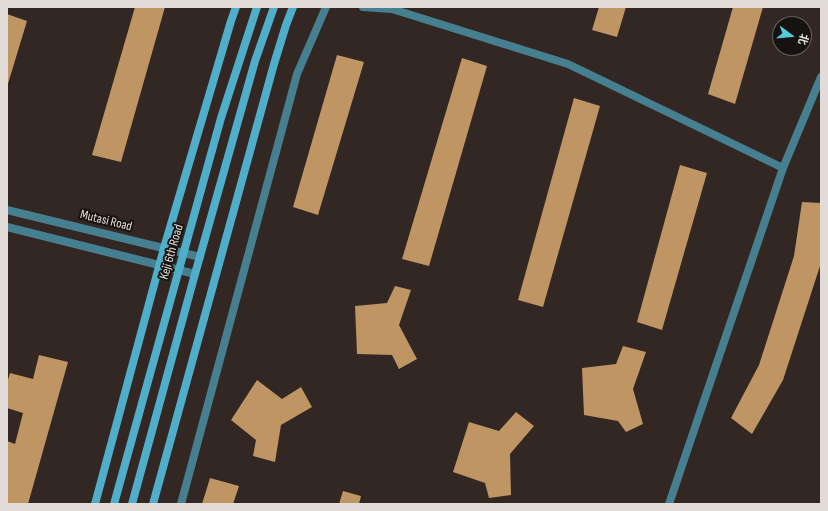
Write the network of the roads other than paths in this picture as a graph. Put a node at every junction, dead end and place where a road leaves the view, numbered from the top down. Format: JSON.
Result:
{"nodes":[{"id":1,"x":236,"y":7,"type":"edge"},
{"id":2,"x":257,"y":7,"type":"edge"},
{"id":3,"x":274,"y":7,"type":"edge"},
{"id":4,"x":293,"y":7,"type":"edge"},
{"id":5,"x":326,"y":7,"type":"edge"},
{"id":6,"x":363,"y":7,"type":"edge"},
{"id":7,"x":821,"y":77,"type":"edge"},
{"id":8,"x":783,"y":168,"type":"junction"},
{"id":9,"x":7,"y":210,"type":"edge"},
{"id":10,"x":7,"y":227,"type":"edge"},
{"id":11,"x":164,"y":248,"type":"junction"},
{"id":12,"x":184,"y":253,"type":"junction"},
{"id":13,"x":200,"y":257,"type":"junction"},
{"id":14,"x":160,"y":265,"type":"junction"},
{"id":15,"x":179,"y":270,"type":"junction"},
{"id":16,"x":195,"y":274,"type":"junction"},
{"id":17,"x":95,"y":504,"type":"edge"},
{"id":18,"x":114,"y":504,"type":"edge"},
{"id":19,"x":132,"y":504,"type":"edge"},
{"id":20,"x":153,"y":504,"type":"edge"},
{"id":21,"x":182,"y":504,"type":"edge"},
{"id":22,"x":669,"y":504,"type":"edge"}],
"edges":[{"from":1,"to":11,"type":"main road"},
{"from":2,"to":12,"type":"main road","name":"Keji 6th Road"},
{"from":3,"to":13,"type":"main road"},
{"from":4,"to":20,"type":"main road"},
{"from":5,"to":21,"type":"street"},
{"from":6,"to":8,"type":"street"},
{"from":7,"to":8,"type":"street"},
{"from":8,"to":22,"type":"street"},
{"from":9,"to":11,"type":"street","name":"Mutasi Road"},
{"from":10,"to":14,"type":"street"},
{"from":11,"to":12,"type":"street","name":"Mutasi Road"},
{"from":11,"to":14,"type":"main road"},
{"from":12,"to":13,"type":"street","name":"Mutasi Road"},
{"from":12,"to":15,"type":"main road","name":"Keji 6th Road"},
{"from":13,"to":16,"type":"main road"},
{"from":14,"to":15,"type":"street"},
{"from":14,"to":17,"type":"main road"},
{"from":15,"to":16,"type":"street"},
{"from":15,"to":18,"type":"main road","name":"Keji 6th Road"},
{"from":16,"to":19,"type":"main road"}]}
